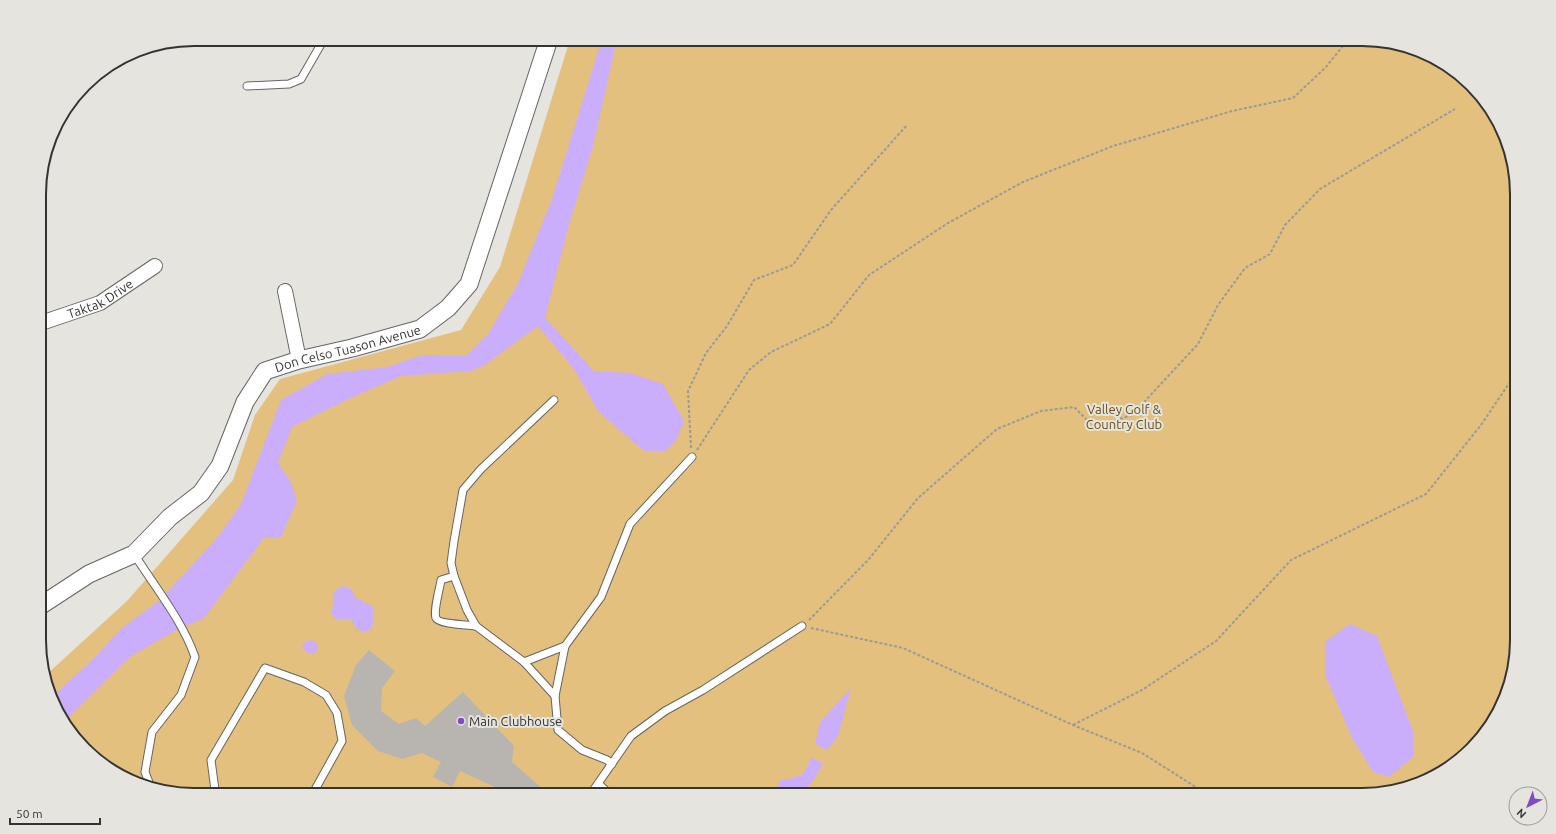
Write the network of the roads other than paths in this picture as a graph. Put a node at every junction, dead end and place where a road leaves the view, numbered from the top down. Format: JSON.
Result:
{"nodes":[{"id":1,"x":320,"y":46,"type":"edge"},
{"id":2,"x":547,"y":46,"type":"edge"},
{"id":3,"x":247,"y":86,"type":"dead end"},
{"id":4,"x":155,"y":266,"type":"dead end"},
{"id":5,"x":285,"y":291,"type":"dead end"},
{"id":6,"x":46,"y":321,"type":"edge"},
{"id":7,"x":299,"y":360,"type":"junction"},
{"id":8,"x":554,"y":400,"type":"dead end"},
{"id":9,"x":692,"y":457,"type":"road end"},
{"id":10,"x":134,"y":554,"type":"junction"},
{"id":11,"x":454,"y":576,"type":"junction"},
{"id":12,"x":46,"y":599,"type":"edge"},
{"id":13,"x":476,"y":626,"type":"junction"},
{"id":14,"x":802,"y":626,"type":"road end"},
{"id":15,"x":565,"y":646,"type":"junction"},
{"id":16,"x":524,"y":662,"type":"junction"},
{"id":17,"x":555,"y":696,"type":"junction"},
{"id":18,"x":612,"y":764,"type":"junction"},
{"id":19,"x":148,"y":780,"type":"edge"},
{"id":20,"x":599,"y":784,"type":"junction"},
{"id":21,"x":215,"y":788,"type":"edge"},
{"id":22,"x":316,"y":788,"type":"edge"},
{"id":23,"x":596,"y":788,"type":"edge"},
{"id":24,"x":603,"y":788,"type":"edge"}],
"edges":[{"from":1,"to":3,"type":"lane"},
{"from":2,"to":7,"type":"street","name":"Don Celso Tuason Avenue"},
{"from":4,"to":6,"type":"street","name":"Taktak Drive"},
{"from":5,"to":7,"type":"street"},
{"from":7,"to":10,"type":"street","name":"Don Celso Tuason Avenue"},
{"from":8,"to":11,"type":"lane"},
{"from":9,"to":15,"type":"lane"},
{"from":10,"to":12,"type":"street","name":"Don Celso Tuason Avenue"},
{"from":10,"to":19,"type":"lane"},
{"from":11,"to":13,"type":"lane"},
{"from":11,"to":13,"type":"lane"},
{"from":13,"to":16,"type":"lane"},
{"from":14,"to":18,"type":"lane"},
{"from":15,"to":16,"type":"lane"},
{"from":15,"to":17,"type":"lane"},
{"from":16,"to":17,"type":"lane"},
{"from":17,"to":18,"type":"lane"},
{"from":18,"to":20,"type":"lane"},
{"from":20,"to":23,"type":"lane"},
{"from":20,"to":24,"type":"lane"},
{"from":21,"to":22,"type":"lane"}]}
